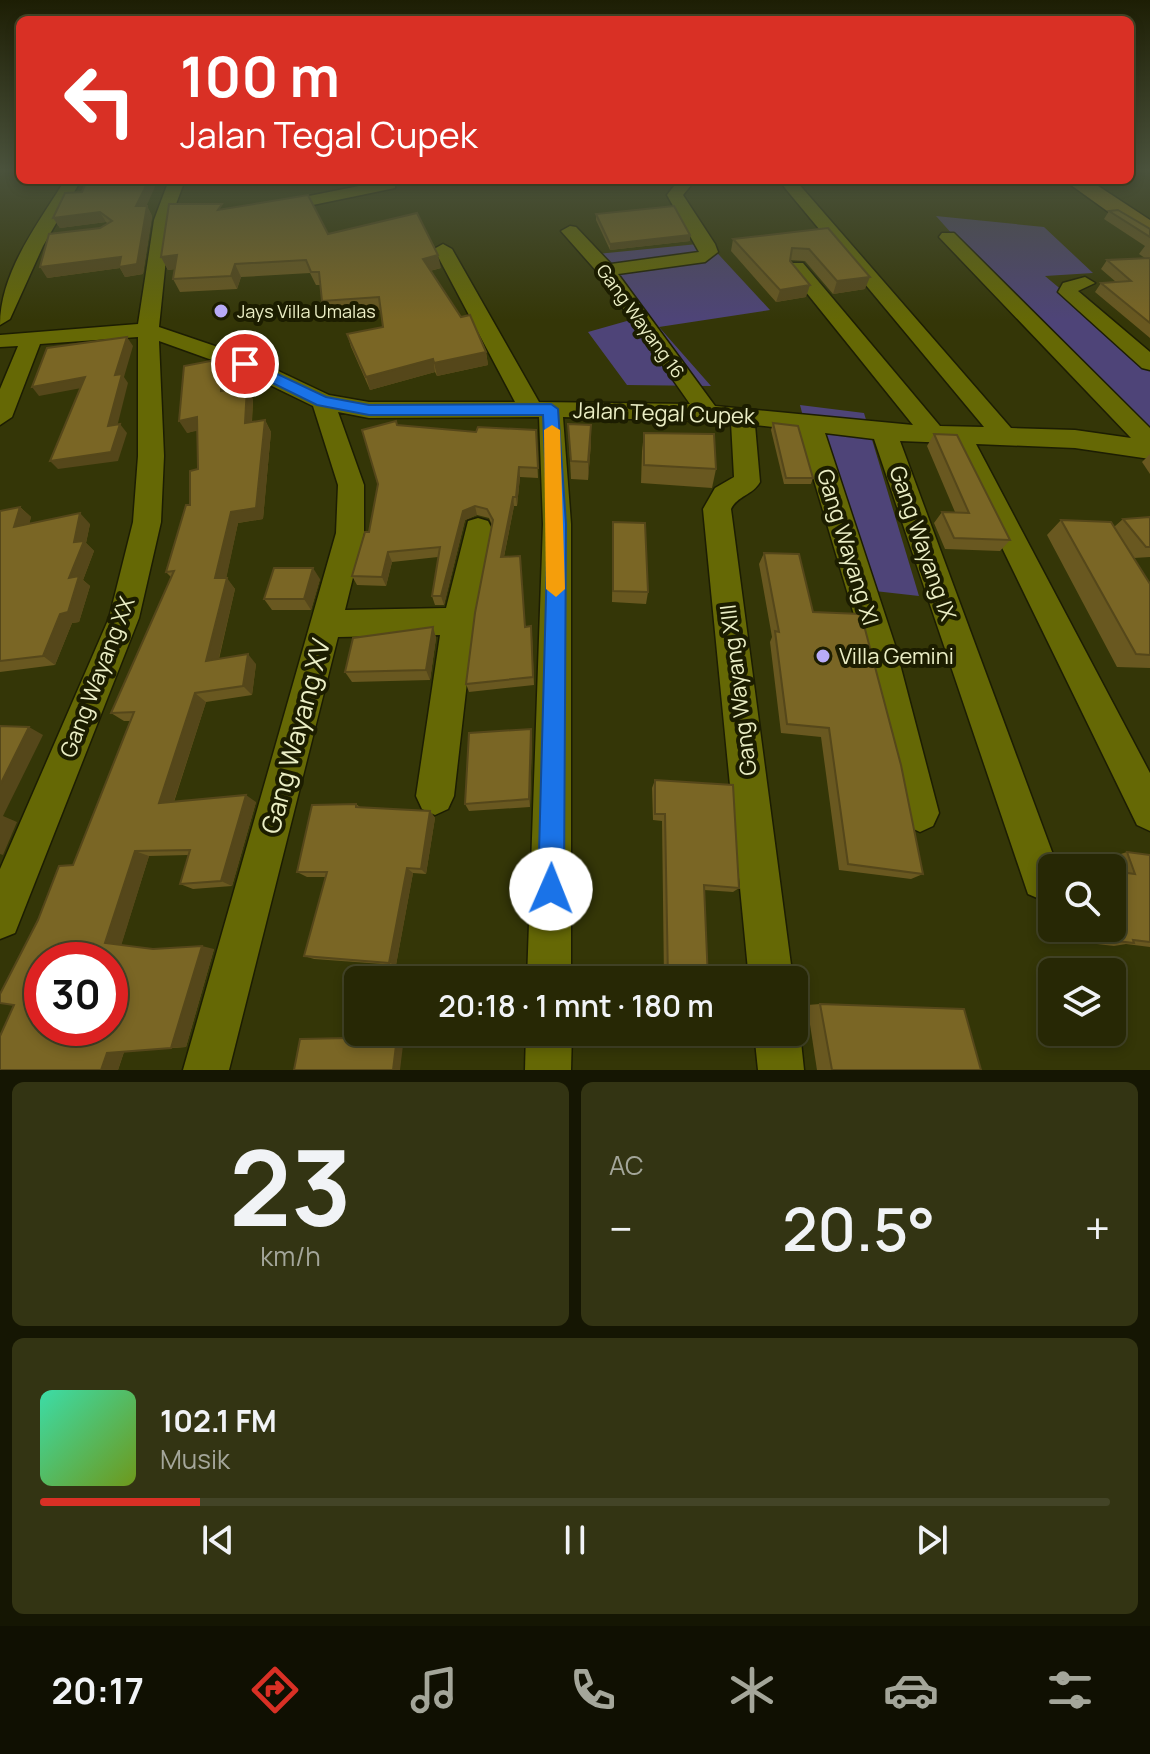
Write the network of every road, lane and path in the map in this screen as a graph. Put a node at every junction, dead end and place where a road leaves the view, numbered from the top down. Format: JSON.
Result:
{"nodes":[{"id":1,"x":49,"y":220,"type":"edge"},
{"id":2,"x":170,"y":220,"type":"edge"},
{"id":3,"x":689,"y":220,"type":"edge"},
{"id":4,"x":821,"y":220,"type":"edge"},
{"id":5,"x":570,"y":231,"type":"dead end"},
{"id":6,"x":65,"y":235,"type":"edge"},
{"id":7,"x":948,"y":237,"type":"dead end"},
{"id":8,"x":37,"y":239,"type":"junction"},
{"id":9,"x":443,"y":249,"type":"dead end"},
{"id":10,"x":796,"y":267,"type":"edge"},
{"id":11,"x":606,"y":270,"type":"junction"},
{"id":12,"x":1085,"y":283,"type":"dead end"},
{"id":13,"x":0,"y":319,"type":"edge"},
{"id":14,"x":148,"y":330,"type":"junction"},
{"id":15,"x":32,"y":339,"type":"junction"},
{"id":16,"x":0,"y":341,"type":"edge"},
{"id":17,"x":1150,"y":363,"type":"edge"},
{"id":18,"x":323,"y":402,"type":"junction"},
{"id":19,"x":541,"y":409,"type":"junction"},
{"id":20,"x":708,"y":413,"type":"junction"},
{"id":21,"x":742,"y":415,"type":"junction"},
{"id":22,"x":0,"y":417,"type":"edge"},
{"id":23,"x":809,"y":422,"type":"junction"},
{"id":24,"x":884,"y":432,"type":"junction"},
{"id":25,"x":946,"y":433,"type":"junction"},
{"id":26,"x":1002,"y":433,"type":"junction"},
{"id":27,"x":1150,"y":443,"type":"edge"},
{"id":28,"x":1150,"y":450,"type":"edge"},
{"id":29,"x":478,"y":529,"type":"dead end"},
{"id":30,"x":458,"y":621,"type":"junction"},
{"id":31,"x":325,"y":624,"type":"junction"},
{"id":32,"x":435,"y":796,"type":"dead end"},
{"id":33,"x":1150,"y":812,"type":"edge"},
{"id":34,"x":920,"y":813,"type":"dead end"},
{"id":35,"x":1038,"y":869,"type":"edge"},
{"id":36,"x":0,"y":918,"type":"edge"},
{"id":37,"x":549,"y":966,"type":"edge"},
{"id":38,"x":769,"y":966,"type":"edge"},
{"id":39,"x":549,"y":1046,"type":"edge"},
{"id":40,"x":778,"y":1046,"type":"edge"},
{"id":41,"x":206,"y":1070,"type":"edge"},
{"id":42,"x":548,"y":1070,"type":"edge"},
{"id":43,"x":781,"y":1070,"type":"edge"}],
"edges":[{"from":1,"to":8,"type":"street"},
{"from":2,"to":14,"type":"street","name":"Gang Wayang XX"},
{"from":3,"to":11,"type":"street"},
{"from":4,"to":26,"type":"street"},
{"from":5,"to":11,"type":"street","name":"Gang Wayang 16"},
{"from":6,"to":8,"type":"street"},
{"from":7,"to":27,"type":"street"},
{"from":8,"to":13,"type":"street"},
{"from":9,"to":19,"type":"street"},
{"from":10,"to":25,"type":"street"},
{"from":11,"to":20,"type":"street","name":"Gang Wayang 16"},
{"from":12,"to":17,"type":"street"},
{"from":14,"to":15,"type":"street","name":"Jalan Tegal Cupek"},
{"from":14,"to":18,"type":"street","name":"Jalan Tegal Cupek"},
{"from":14,"to":36,"type":"street","name":"Gang Wayang XX"},
{"from":15,"to":16,"type":"street","name":"Jalan Tegal Cupek"},
{"from":15,"to":22,"type":"street"},
{"from":18,"to":19,"type":"street","name":"Jalan Tegal Cupek"},
{"from":18,"to":31,"type":"street","name":"Gang Wayang XV"},
{"from":19,"to":20,"type":"street","name":"Jalan Tegal Cupek"},
{"from":19,"to":37,"type":"street"},
{"from":20,"to":21,"type":"street","name":"Jalan Tegal Cupek"},
{"from":21,"to":23,"type":"street","name":"Jalan Tegal Cupek"},
{"from":21,"to":38,"type":"street","name":"Gang Wayang XIII"},
{"from":23,"to":24,"type":"street","name":"Jalan Tegal Cupek"},
{"from":23,"to":34,"type":"street","name":"Gang Wayang XI"},
{"from":24,"to":25,"type":"street","name":"Jalan Tegal Cupek"},
{"from":24,"to":35,"type":"street","name":"Gang Wayang IX"},
{"from":25,"to":26,"type":"street","name":"Jalan Tegal Cupek"},
{"from":25,"to":33,"type":"street"},
{"from":26,"to":28,"type":"street","name":"Jalan Tegal Cupek"},
{"from":29,"to":30,"type":"street"},
{"from":30,"to":31,"type":"street"},
{"from":30,"to":32,"type":"street"},
{"from":31,"to":41,"type":"street","name":"Gang Wayang XV"},
{"from":39,"to":42,"type":"street"},
{"from":40,"to":43,"type":"street"}]}
